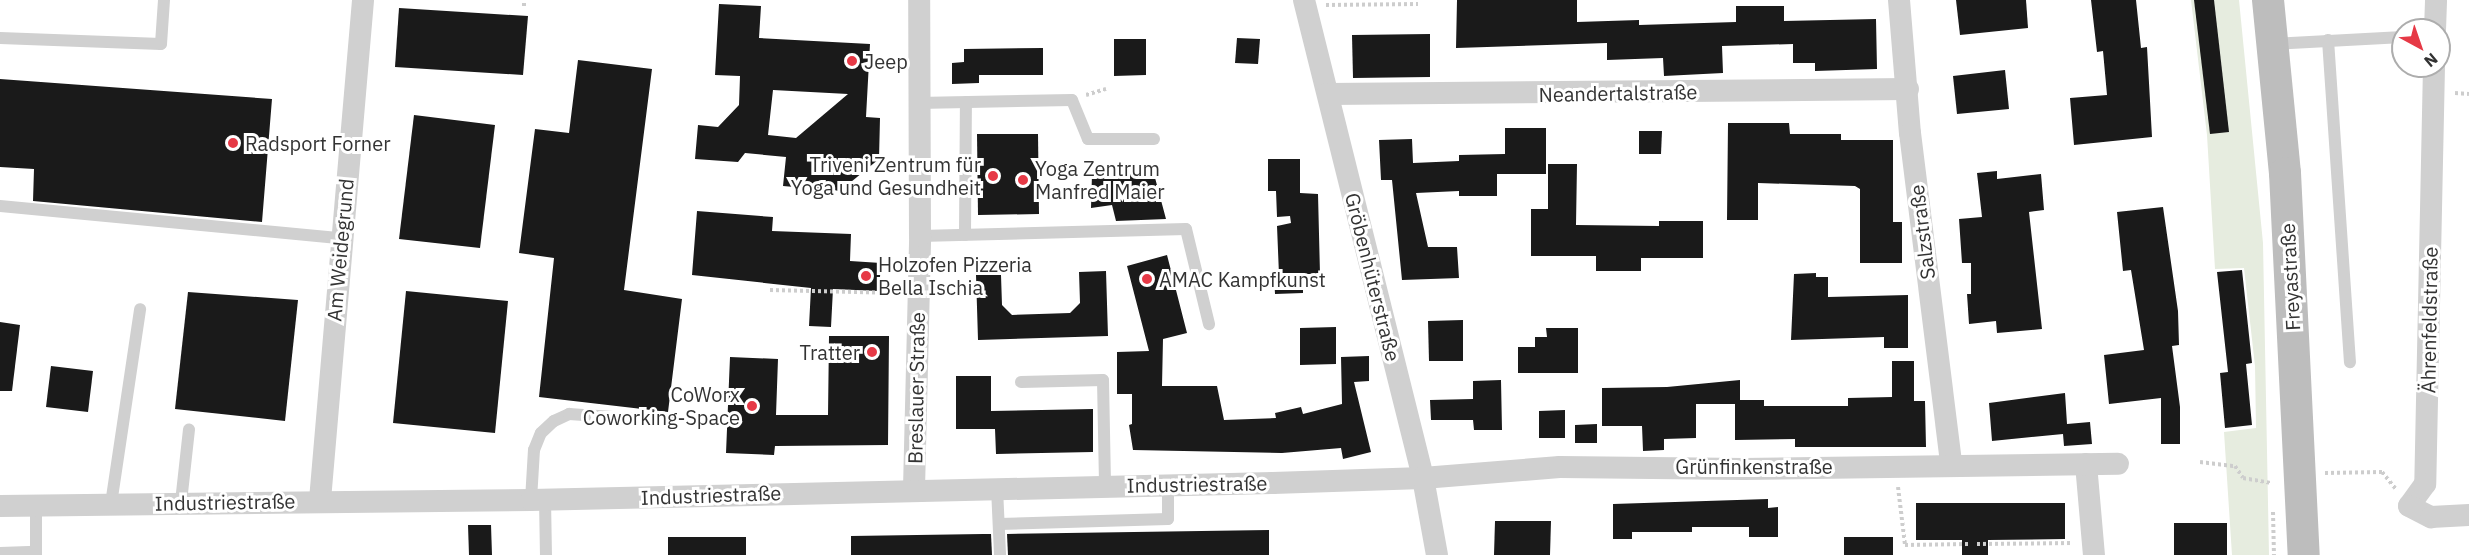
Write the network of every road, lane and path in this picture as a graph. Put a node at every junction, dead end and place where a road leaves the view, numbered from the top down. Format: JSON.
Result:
{"nodes":[{"id":1,"x":164,"y":0,"type":"edge"},
{"id":2,"x":363,"y":0,"type":"edge"},
{"id":3,"x":524,"y":0,"type":"edge"},
{"id":4,"x":919,"y":0,"type":"edge"},
{"id":5,"x":1899,"y":0,"type":"edge"},
{"id":6,"x":2268,"y":0,"type":"edge"},
{"id":7,"x":2436,"y":0,"type":"edge"},
{"id":8,"x":1305,"y":3,"type":"edge"},
{"id":9,"x":1418,"y":4,"type":"dead end"},
{"id":10,"x":524,"y":6,"type":"dead end"},
{"id":11,"x":2435,"y":18,"type":"edge"},
{"id":12,"x":0,"y":38,"type":"edge"},
{"id":13,"x":2391,"y":38,"type":"edge"},
{"id":14,"x":2328,"y":40,"type":"junction"},
{"id":15,"x":2272,"y":44,"type":"junction"},
{"id":16,"x":2434,"y":78,"type":"edge"},
{"id":17,"x":1908,"y":89,"type":"junction"},
{"id":18,"x":1328,"y":94,"type":"junction"},
{"id":19,"x":966,"y":102,"type":"junction"},
{"id":20,"x":918,"y":103,"type":"junction"},
{"id":21,"x":1154,"y":139,"type":"dead end"},
{"id":22,"x":0,"y":206,"type":"edge"},
{"id":23,"x":965,"y":235,"type":"junction"},
{"id":24,"x":920,"y":236,"type":"junction"},
{"id":25,"x":341,"y":238,"type":"junction"},
{"id":26,"x":770,"y":290,"type":"dead end"},
{"id":27,"x":918,"y":294,"type":"junction"},
{"id":28,"x":140,"y":309,"type":"dead end"},
{"id":29,"x":1209,"y":324,"type":"dead end"},
{"id":30,"x":2350,"y":362,"type":"dead end"},
{"id":31,"x":1021,"y":382,"type":"dead end"},
{"id":32,"x":671,"y":421,"type":"dead end"},
{"id":33,"x":189,"y":429,"type":"dead end"},
{"id":34,"x":2200,"y":462,"type":"dead end"},
{"id":35,"x":1951,"y":464,"type":"junction"},
{"id":36,"x":2086,"y":464,"type":"junction"},
{"id":37,"x":2118,"y":464,"type":"dead end"},
{"id":38,"x":1896,"y":465,"type":"junction"},
{"id":39,"x":2318,"y":473,"type":"dead end"},
{"id":40,"x":1423,"y":478,"type":"junction"},
{"id":41,"x":2271,"y":483,"type":"dead end"},
{"id":42,"x":1168,"y":484,"type":"junction"},
{"id":43,"x":1105,"y":486,"type":"junction"},
{"id":44,"x":997,"y":488,"type":"junction"},
{"id":45,"x":914,"y":489,"type":"junction"},
{"id":46,"x":320,"y":500,"type":"junction"},
{"id":47,"x":538,"y":500,"type":"junction"},
{"id":48,"x":181,"y":502,"type":"junction"},
{"id":49,"x":111,"y":504,"type":"junction"},
{"id":50,"x":0,"y":506,"type":"edge"},
{"id":51,"x":36,"y":506,"type":"junction"},
{"id":52,"x":2409,"y":506,"type":"junction"},
{"id":53,"x":2469,"y":515,"type":"edge"},
{"id":54,"x":999,"y":524,"type":"junction"},
{"id":55,"x":1968,"y":544,"type":"dead end"},
{"id":56,"x":1977,"y":544,"type":"dead end"},
{"id":57,"x":2092,"y":549,"type":"edge"},
{"id":58,"x":0,"y":553,"type":"edge"},
{"id":59,"x":36,"y":554,"type":"edge"},
{"id":60,"x":546,"y":555,"type":"edge"},
{"id":61,"x":1000,"y":555,"type":"edge"},
{"id":62,"x":1437,"y":555,"type":"edge"},
{"id":63,"x":2304,"y":555,"type":"edge"}],
"edges":[{"from":1,"to":12,"type":"lane"},
{"from":2,"to":25,"type":"street","name":"Am Weidegrund"},
{"from":3,"to":10,"type":"path"},
{"from":4,"to":20,"type":"street","name":"Breslauer Straße"},
{"from":5,"to":17,"type":"street","name":"Salzstraße"},
{"from":6,"to":15,"type":"street","name":"Freyastraße"},
{"from":7,"to":11,"type":"street"},
{"from":8,"to":9,"type":"path"},
{"from":8,"to":18,"type":"street","name":"Gröbenhüterstraße"},
{"from":13,"to":14,"type":"lane"},
{"from":14,"to":15,"type":"lane"},
{"from":14,"to":30,"type":"lane"},
{"from":15,"to":63,"type":"street","name":"Freyastraße"},
{"from":16,"to":52,"type":"street","name":"Ährenfeldstraße"},
{"from":17,"to":18,"type":"street","name":"Neandertalstraße"},
{"from":17,"to":35,"type":"street","name":"Salzstraße"},
{"from":18,"to":40,"type":"street","name":"Gröbenhüterstraße"},
{"from":19,"to":20,"type":"lane"},
{"from":19,"to":21,"type":"lane"},
{"from":19,"to":23,"type":"lane"},
{"from":20,"to":24,"type":"street","name":"Breslauer Straße"},
{"from":22,"to":25,"type":"lane"},
{"from":23,"to":24,"type":"lane"},
{"from":23,"to":29,"type":"lane"},
{"from":24,"to":27,"type":"street","name":"Breslauer Straße"},
{"from":25,"to":46,"type":"street","name":"Am Weidegrund"},
{"from":26,"to":27,"type":"path"},
{"from":27,"to":45,"type":"street","name":"Breslauer Straße"},
{"from":28,"to":49,"type":"lane"},
{"from":31,"to":43,"type":"lane"},
{"from":32,"to":47,"type":"lane"},
{"from":33,"to":48,"type":"lane"},
{"from":34,"to":41,"type":"path"},
{"from":35,"to":36,"type":"street","name":"Grünfinkenstraße"},
{"from":35,"to":38,"type":"street","name":"Grünfinkenstraße"},
{"from":36,"to":37,"type":"street","name":"Grünfinkenstraße"},
{"from":36,"to":57,"type":"street"},
{"from":38,"to":40,"type":"street","name":"Grünfinkenstraße"},
{"from":38,"to":55,"type":"path"},
{"from":39,"to":52,"type":"path"},
{"from":40,"to":42,"type":"street","name":"Industriestraße"},
{"from":40,"to":62,"type":"street","name":"Gröbenhüterstraße"},
{"from":42,"to":43,"type":"street","name":"Industriestraße"},
{"from":42,"to":54,"type":"lane"},
{"from":43,"to":44,"type":"street","name":"Industriestraße"},
{"from":44,"to":45,"type":"street","name":"Industriestraße"},
{"from":44,"to":54,"type":"lane"},
{"from":45,"to":47,"type":"street","name":"Industriestraße"},
{"from":46,"to":47,"type":"street","name":"Industriestraße"},
{"from":46,"to":48,"type":"street","name":"Industriestraße"},
{"from":47,"to":60,"type":"lane"},
{"from":48,"to":49,"type":"street","name":"Industriestraße"},
{"from":49,"to":51,"type":"street","name":"Industriestraße"},
{"from":50,"to":51,"type":"street","name":"Industriestraße"},
{"from":51,"to":59,"type":"lane"},
{"from":52,"to":53,"type":"street"},
{"from":54,"to":61,"type":"lane"},
{"from":56,"to":57,"type":"path"},
{"from":58,"to":59,"type":"lane"}]}
